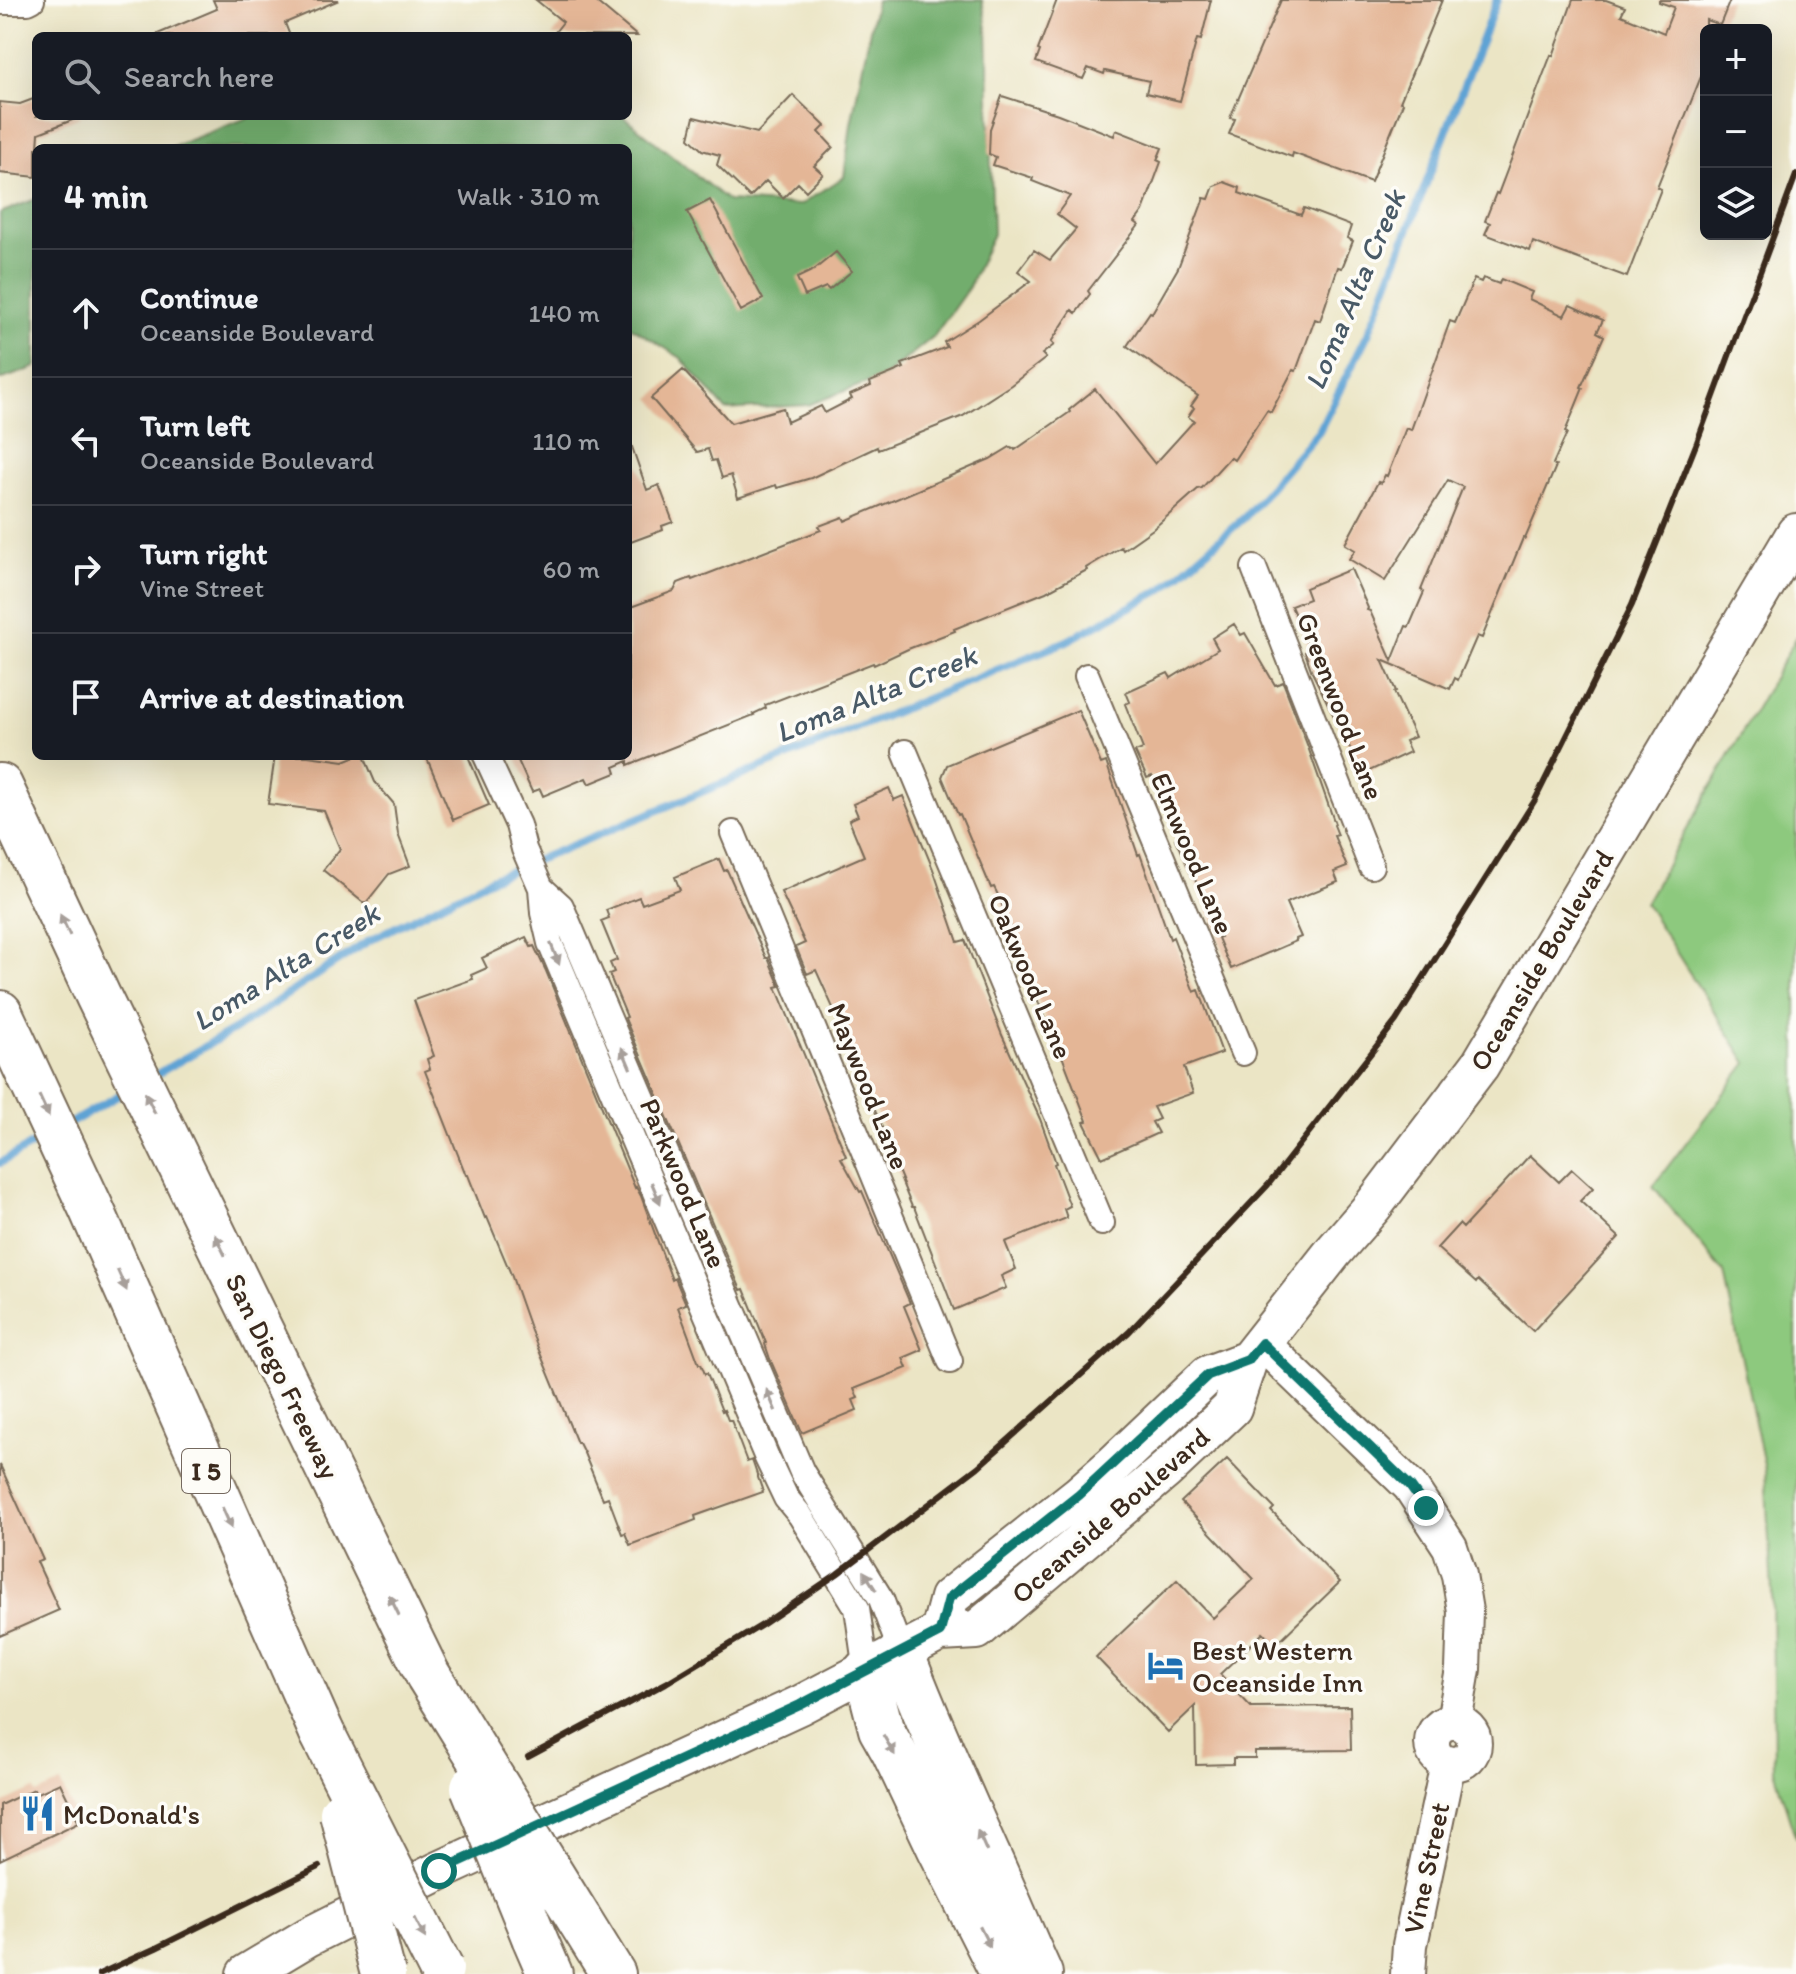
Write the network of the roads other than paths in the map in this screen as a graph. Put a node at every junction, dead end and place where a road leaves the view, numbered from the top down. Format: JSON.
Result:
{"nodes":[{"id":1,"x":32,"y":0,"type":"edge"},
{"id":2,"x":0,"y":2,"type":"edge"},
{"id":3,"x":1796,"y":533,"type":"edge"},
{"id":4,"x":1254,"y":568,"type":"dead end"},
{"id":5,"x":1087,"y":676,"type":"dead end"},
{"id":6,"x":905,"y":752,"type":"dead end"},
{"id":7,"x":488,"y":760,"type":"edge"},
{"id":8,"x":0,"y":786,"type":"edge"},
{"id":9,"x":733,"y":833,"type":"dead end"},
{"id":10,"x":1371,"y":866,"type":"dead end"},
{"id":11,"x":541,"y":888,"type":"junction"},
{"id":12,"x":5,"y":1024,"type":"edge"},
{"id":13,"x":1243,"y":1053,"type":"dead end"},
{"id":14,"x":1102,"y":1223,"type":"dead end"},
{"id":15,"x":1255,"y":1351,"type":"junction"},
{"id":16,"x":950,"y":1361,"type":"dead end"},
{"id":17,"x":884,"y":1662,"type":"junction"},
{"id":18,"x":428,"y":1675,"type":"junction"},
{"id":19,"x":322,"y":1733,"type":"junction"},
{"id":20,"x":542,"y":1956,"type":"edge"},
{"id":21,"x":442,"y":1971,"type":"edge"},
{"id":22,"x":246,"y":1974,"type":"edge"},
{"id":23,"x":383,"y":1974,"type":"edge"},
{"id":24,"x":613,"y":1974,"type":"edge"},
{"id":25,"x":1003,"y":1974,"type":"edge"},
{"id":26,"x":1040,"y":1974,"type":"edge"},
{"id":27,"x":1408,"y":1974,"type":"edge"}],
"edges":[{"from":1,"to":2,"type":"street"},
{"from":3,"to":15,"type":"main road","name":"Oceanside Boulevard"},
{"from":4,"to":10,"type":"street","name":"Greenwood Lane"},
{"from":5,"to":13,"type":"street","name":"Elmwood Lane"},
{"from":6,"to":14,"type":"street","name":"Oakwood Lane"},
{"from":7,"to":11,"type":"street","name":"Parkwood Lane"},
{"from":18,"to":8,"type":"highway","name":"San Diego Freeway","one_way":true},
{"from":9,"to":16,"type":"street","name":"Maywood Lane"},
{"from":11,"to":17,"type":"street","name":"Parkwood Lane","one_way":true},
{"from":17,"to":11,"type":"street","name":"Parkwood Lane","one_way":true},
{"from":12,"to":19,"type":"highway","number":"I 5","one_way":true},
{"from":15,"to":17,"type":"main road","name":"Oceanside Boulevard"},
{"from":15,"to":27,"type":"street","name":"Vine Street"},
{"from":17,"to":22,"type":"main road","name":"Oceanside Boulevard"},
{"from":17,"to":25,"type":"highway","one_way":true},
{"from":26,"to":17,"type":"highway","one_way":true},
{"from":18,"to":20,"type":"highway","name":"San Diego Freeway","bridge":true},
{"from":18,"to":24,"type":"highway","bridge":true},
{"from":19,"to":21,"type":"highway","number":"I 5","one_way":true,"bridge":true},
{"from":19,"to":23,"type":"highway","bridge":true}]}
